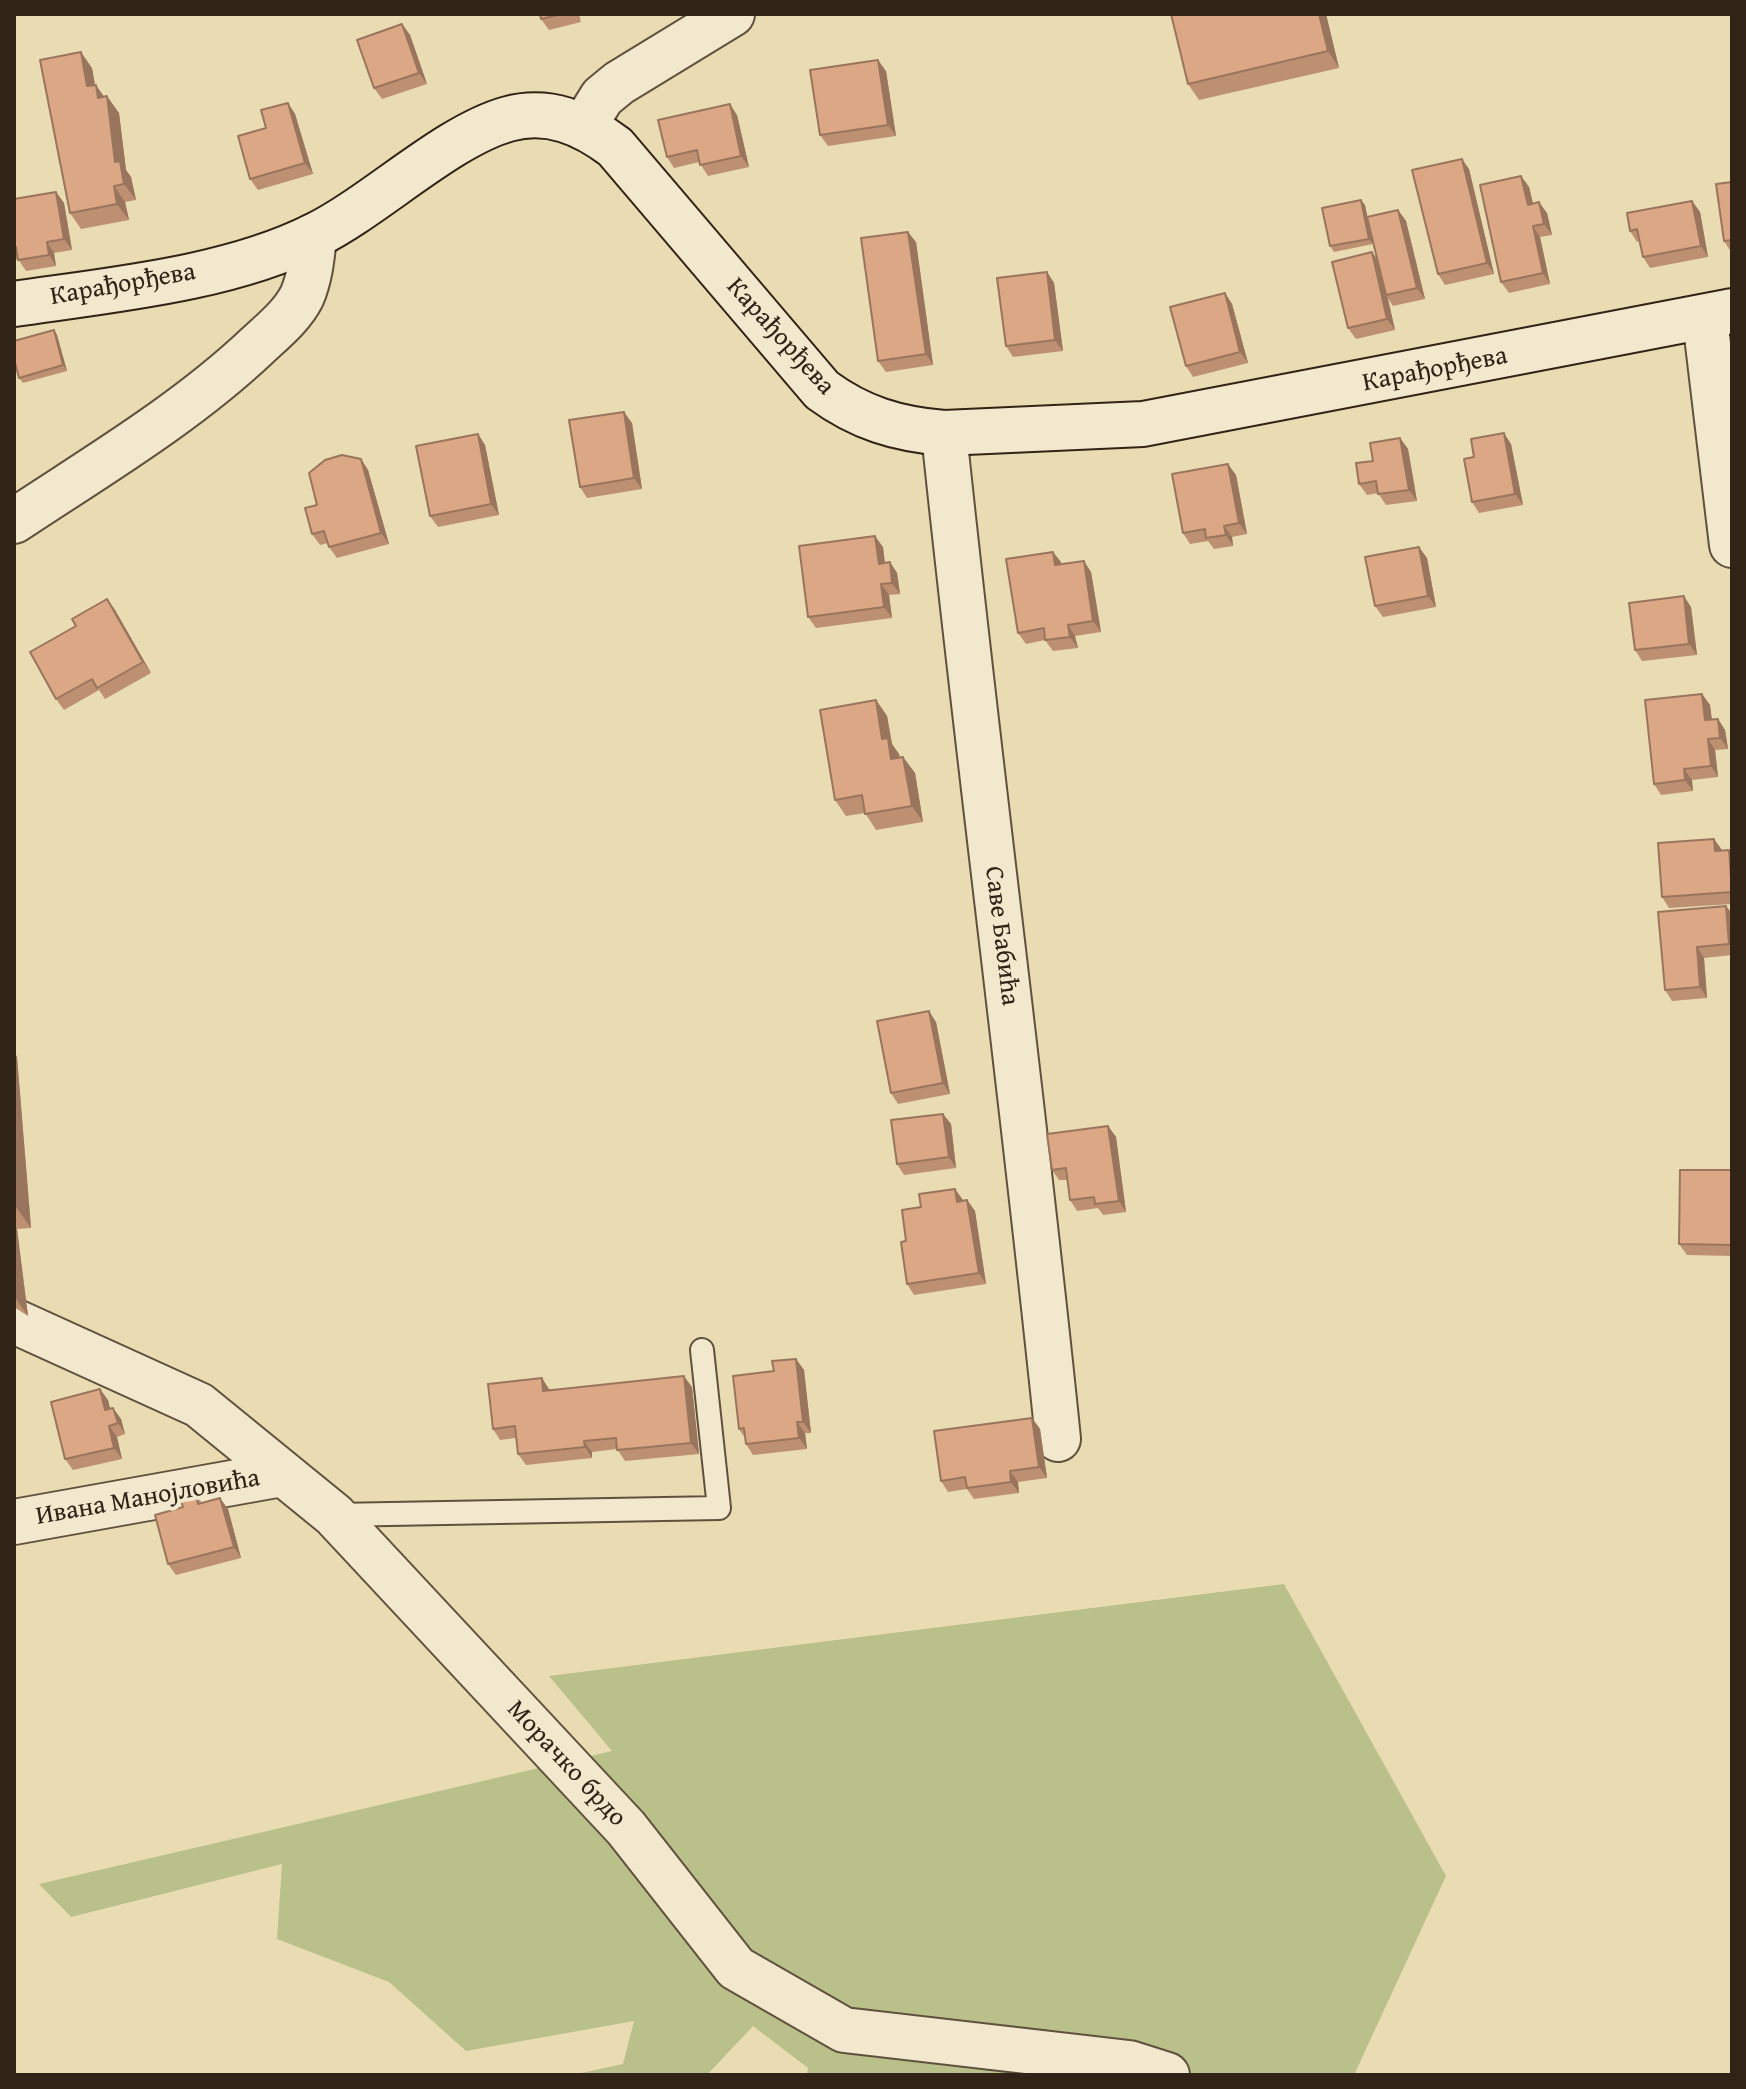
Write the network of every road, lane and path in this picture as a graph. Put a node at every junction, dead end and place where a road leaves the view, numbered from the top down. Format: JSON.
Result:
{"nodes":[{"id":1,"x":721,"y":17,"type":"edge"},
{"id":2,"x":584,"y":126,"type":"junction"},
{"id":3,"x":314,"y":236,"type":"junction"},
{"id":4,"x":14,"y":304,"type":"edge"},
{"id":5,"x":1718,"y":315,"type":"edge"},
{"id":6,"x":944,"y":433,"type":"junction"},
{"id":7,"x":14,"y":521,"type":"edge"},
{"id":8,"x":1732,"y":545,"type":"edge"},
{"id":9,"x":14,"y":1321,"type":"edge"},
{"id":10,"x":702,"y":1350,"type":"dead end"},
{"id":11,"x":1058,"y":1439,"type":"dead end"},
{"id":12,"x":282,"y":1474,"type":"junction"},
{"id":13,"x":334,"y":1515,"type":"junction"},
{"id":14,"x":14,"y":1522,"type":"edge"},
{"id":15,"x":1167,"y":2075,"type":"edge"}],
"edges":[{"from":1,"to":2,"type":"street"},
{"from":2,"to":3,"type":"street","name":"Карађорђева"},
{"from":2,"to":6,"type":"street","name":"Карађорђева"},
{"from":3,"to":4,"type":"street","name":"Карађорђева"},
{"from":3,"to":7,"type":"street"},
{"from":5,"to":6,"type":"street","name":"Карађорђева"},
{"from":5,"to":8,"type":"street"},
{"from":6,"to":11,"type":"street","name":"Саве Бабића"},
{"from":9,"to":12,"type":"street","name":"Морачко брдо"},
{"from":10,"to":13,"type":"lane"},
{"from":12,"to":13,"type":"street","name":"Морачко брдо"},
{"from":12,"to":14,"type":"street","name":"Ивана Манојловића"},
{"from":13,"to":15,"type":"street","name":"Морачко брдо"}]}
